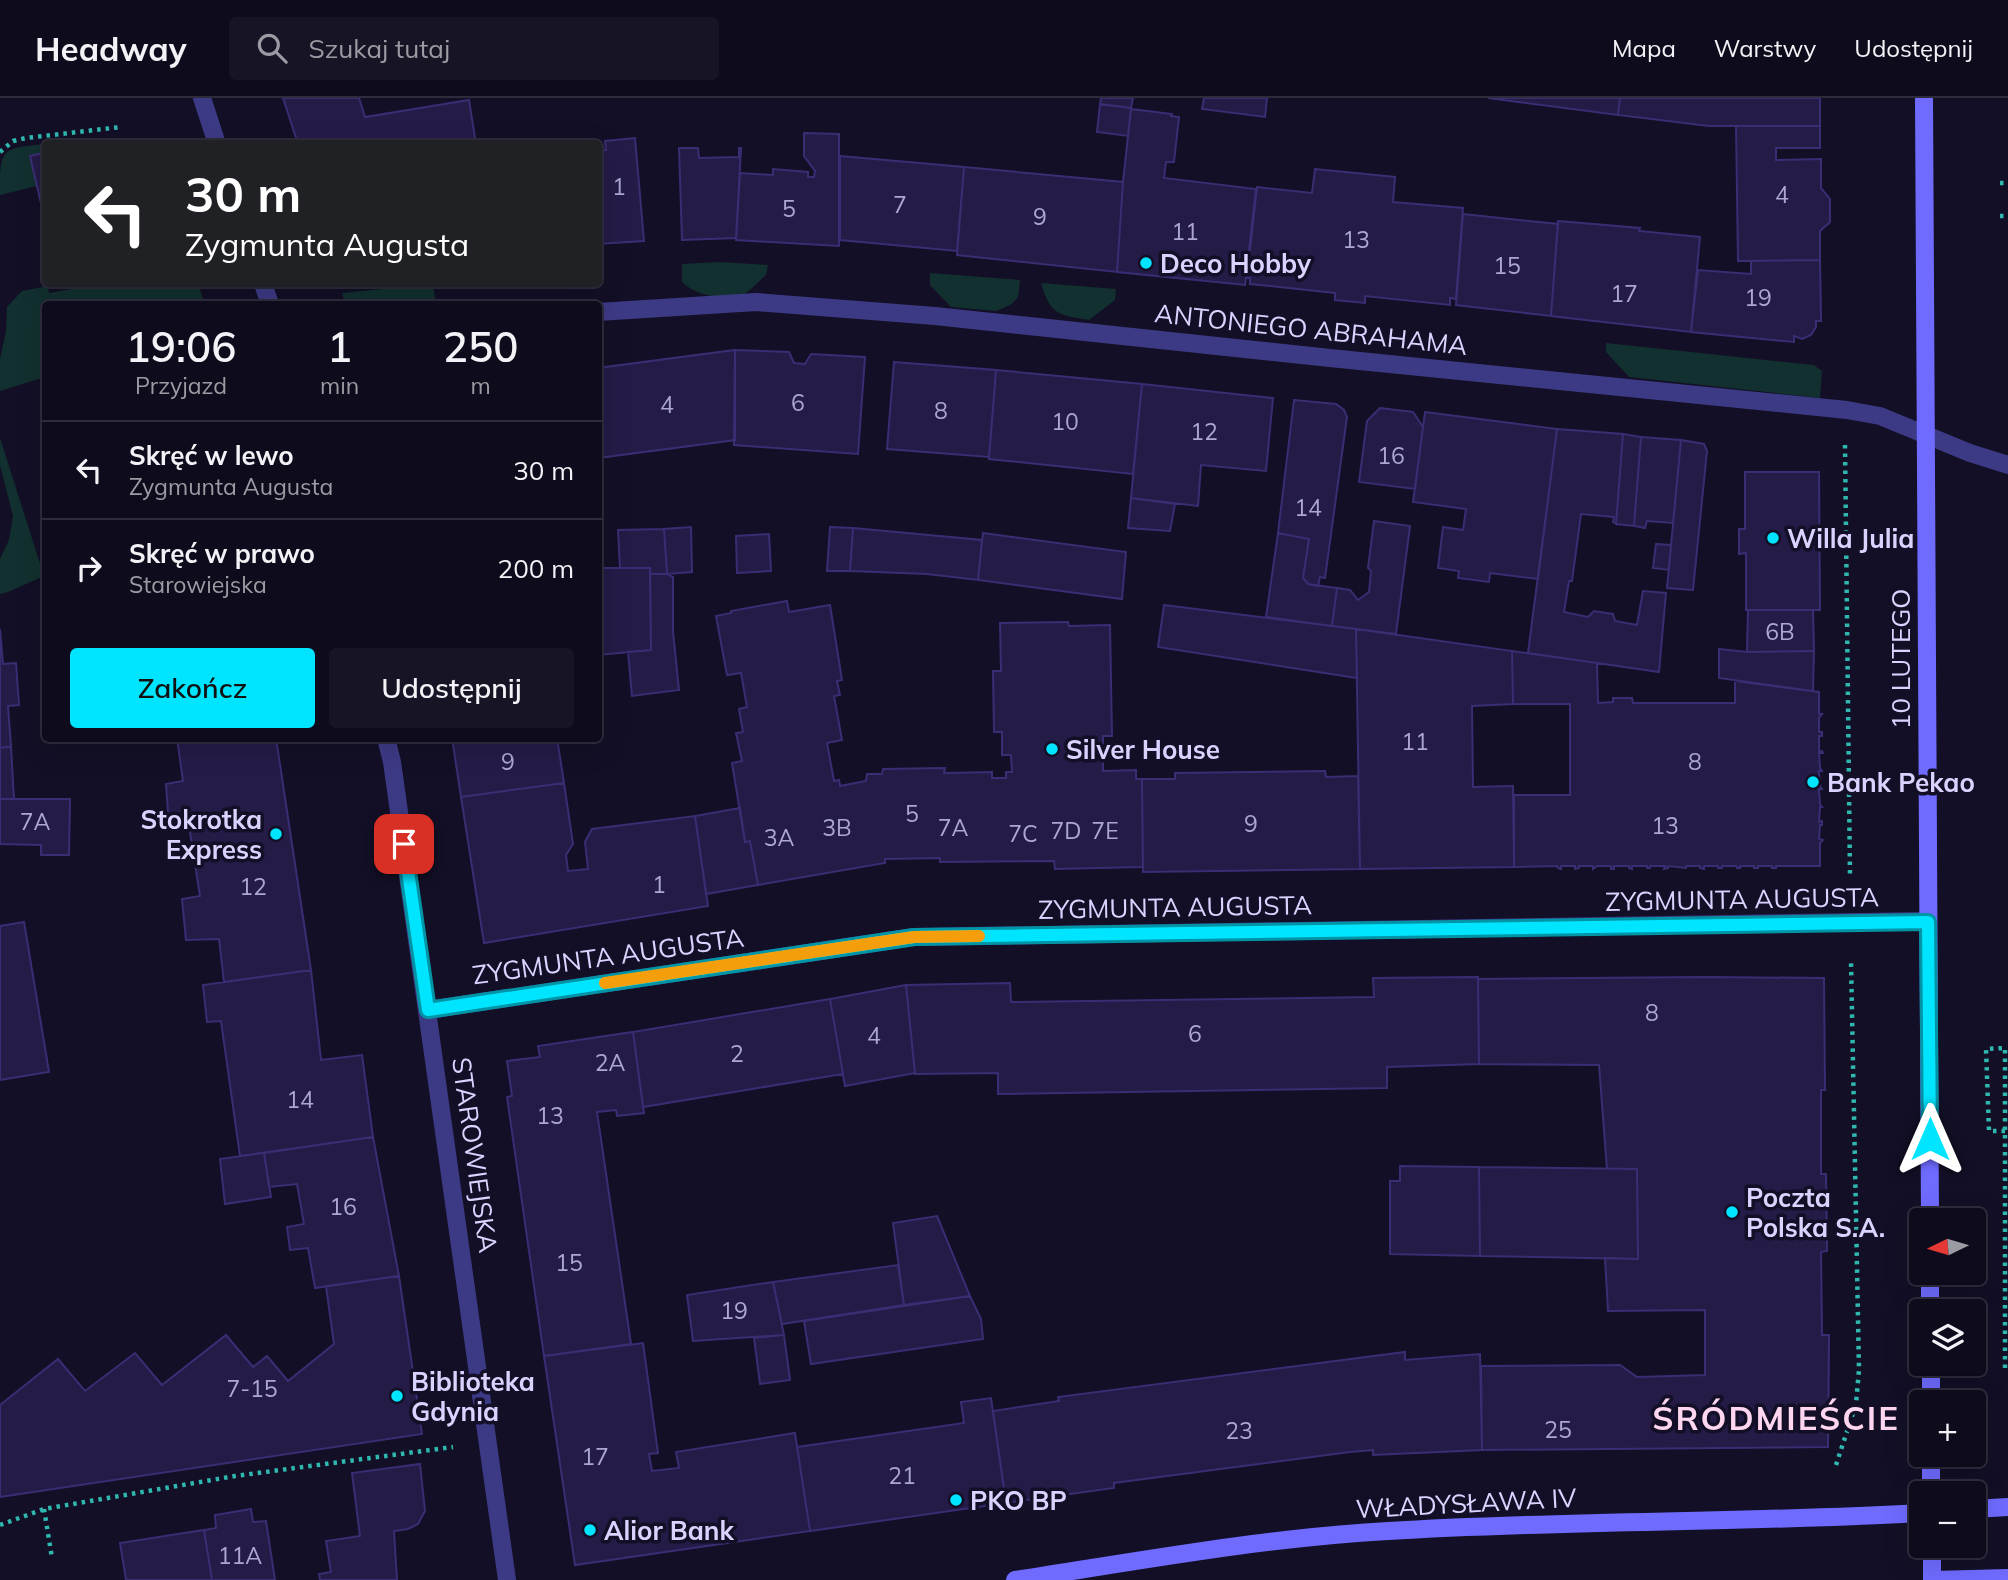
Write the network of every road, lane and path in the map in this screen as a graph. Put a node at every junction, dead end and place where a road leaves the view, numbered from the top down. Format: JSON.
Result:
{"nodes":[{"id":1,"x":202,"y":98,"type":"edge"},
{"id":2,"x":1924,"y":98,"type":"edge"},
{"id":3,"x":121,"y":127,"type":"dead end"},
{"id":4,"x":216,"y":140,"type":"edge"},
{"id":5,"x":0,"y":152,"type":"edge"},
{"id":6,"x":2000,"y":183,"type":"dead end"},
{"id":7,"x":2008,"y":183,"type":"edge"},
{"id":8,"x":2000,"y":216,"type":"dead end"},
{"id":9,"x":2008,"y":216,"type":"edge"},
{"id":10,"x":602,"y":312,"type":"edge"},
{"id":11,"x":1925,"y":434,"type":"junction"},
{"id":12,"x":1845,"y":444,"type":"dead end"},
{"id":13,"x":2008,"y":465,"type":"edge"},
{"id":14,"x":388,"y":742,"type":"edge"},
{"id":15,"x":1850,"y":875,"type":"dead end"},
{"id":16,"x":1928,"y":922,"type":"junction"},
{"id":17,"x":1851,"y":961,"type":"dead end"},
{"id":18,"x":428,"y":1010,"type":"junction"},
{"id":19,"x":2005,"y":1130,"type":"junction"},
{"id":20,"x":1930,"y":1208,"type":"edge"},
{"id":21,"x":2008,"y":1369,"type":"edge"},
{"id":22,"x":488,"y":1442,"type":"junction"},
{"id":23,"x":1836,"y":1465,"type":"dead end"},
{"id":24,"x":2008,"y":1507,"type":"edge"},
{"id":25,"x":1986,"y":1508,"type":"edge"},
{"id":26,"x":44,"y":1509,"type":"junction"},
{"id":27,"x":1909,"y":1514,"type":"edge"},
{"id":28,"x":0,"y":1525,"type":"edge"},
{"id":29,"x":52,"y":1558,"type":"dead end"},
{"id":30,"x":1932,"y":1558,"type":"edge"},
{"id":31,"x":2008,"y":1578,"type":"edge"},
{"id":32,"x":507,"y":1580,"type":"edge"},
{"id":33,"x":1016,"y":1580,"type":"edge"},
{"id":34,"x":1933,"y":1580,"type":"edge"}],
"edges":[{"from":1,"to":4,"type":"street"},
{"from":2,"to":11,"type":"street","name":"10 LUTEGO"},
{"from":3,"to":5,"type":"path"},
{"from":6,"to":7,"type":"path"},
{"from":8,"to":9,"type":"path"},
{"from":10,"to":11,"type":"street","name":"ANTONIEGO ABRAHAMA"},
{"from":11,"to":13,"type":"street","name":"ANTONIEGO ABRAHAMA"},
{"from":11,"to":16,"type":"street","name":"10 LUTEGO"},
{"from":12,"to":15,"type":"path"},
{"from":14,"to":18,"type":"street","name":"STAROWIEJSKA"},
{"from":16,"to":18,"type":"street","name":"ZYGMUNTA AUGUSTA"},
{"from":16,"to":20,"type":"street","name":"10 LUTEGO"},
{"from":17,"to":23,"type":"path"},
{"from":18,"to":22,"type":"street","name":"STAROWIEJSKA"},
{"from":19,"to":19,"type":"path"},
{"from":19,"to":21,"type":"path"},
{"from":22,"to":26,"type":"path"},
{"from":22,"to":32,"type":"street","name":"STAROWIEJSKA"},
{"from":24,"to":25,"type":"street"},
{"from":26,"to":28,"type":"path"},
{"from":26,"to":29,"type":"path"},
{"from":27,"to":33,"type":"street","name":"WŁADYSŁAWA IV"},
{"from":30,"to":34,"type":"street"},
{"from":31,"to":34,"type":"street"}]}
